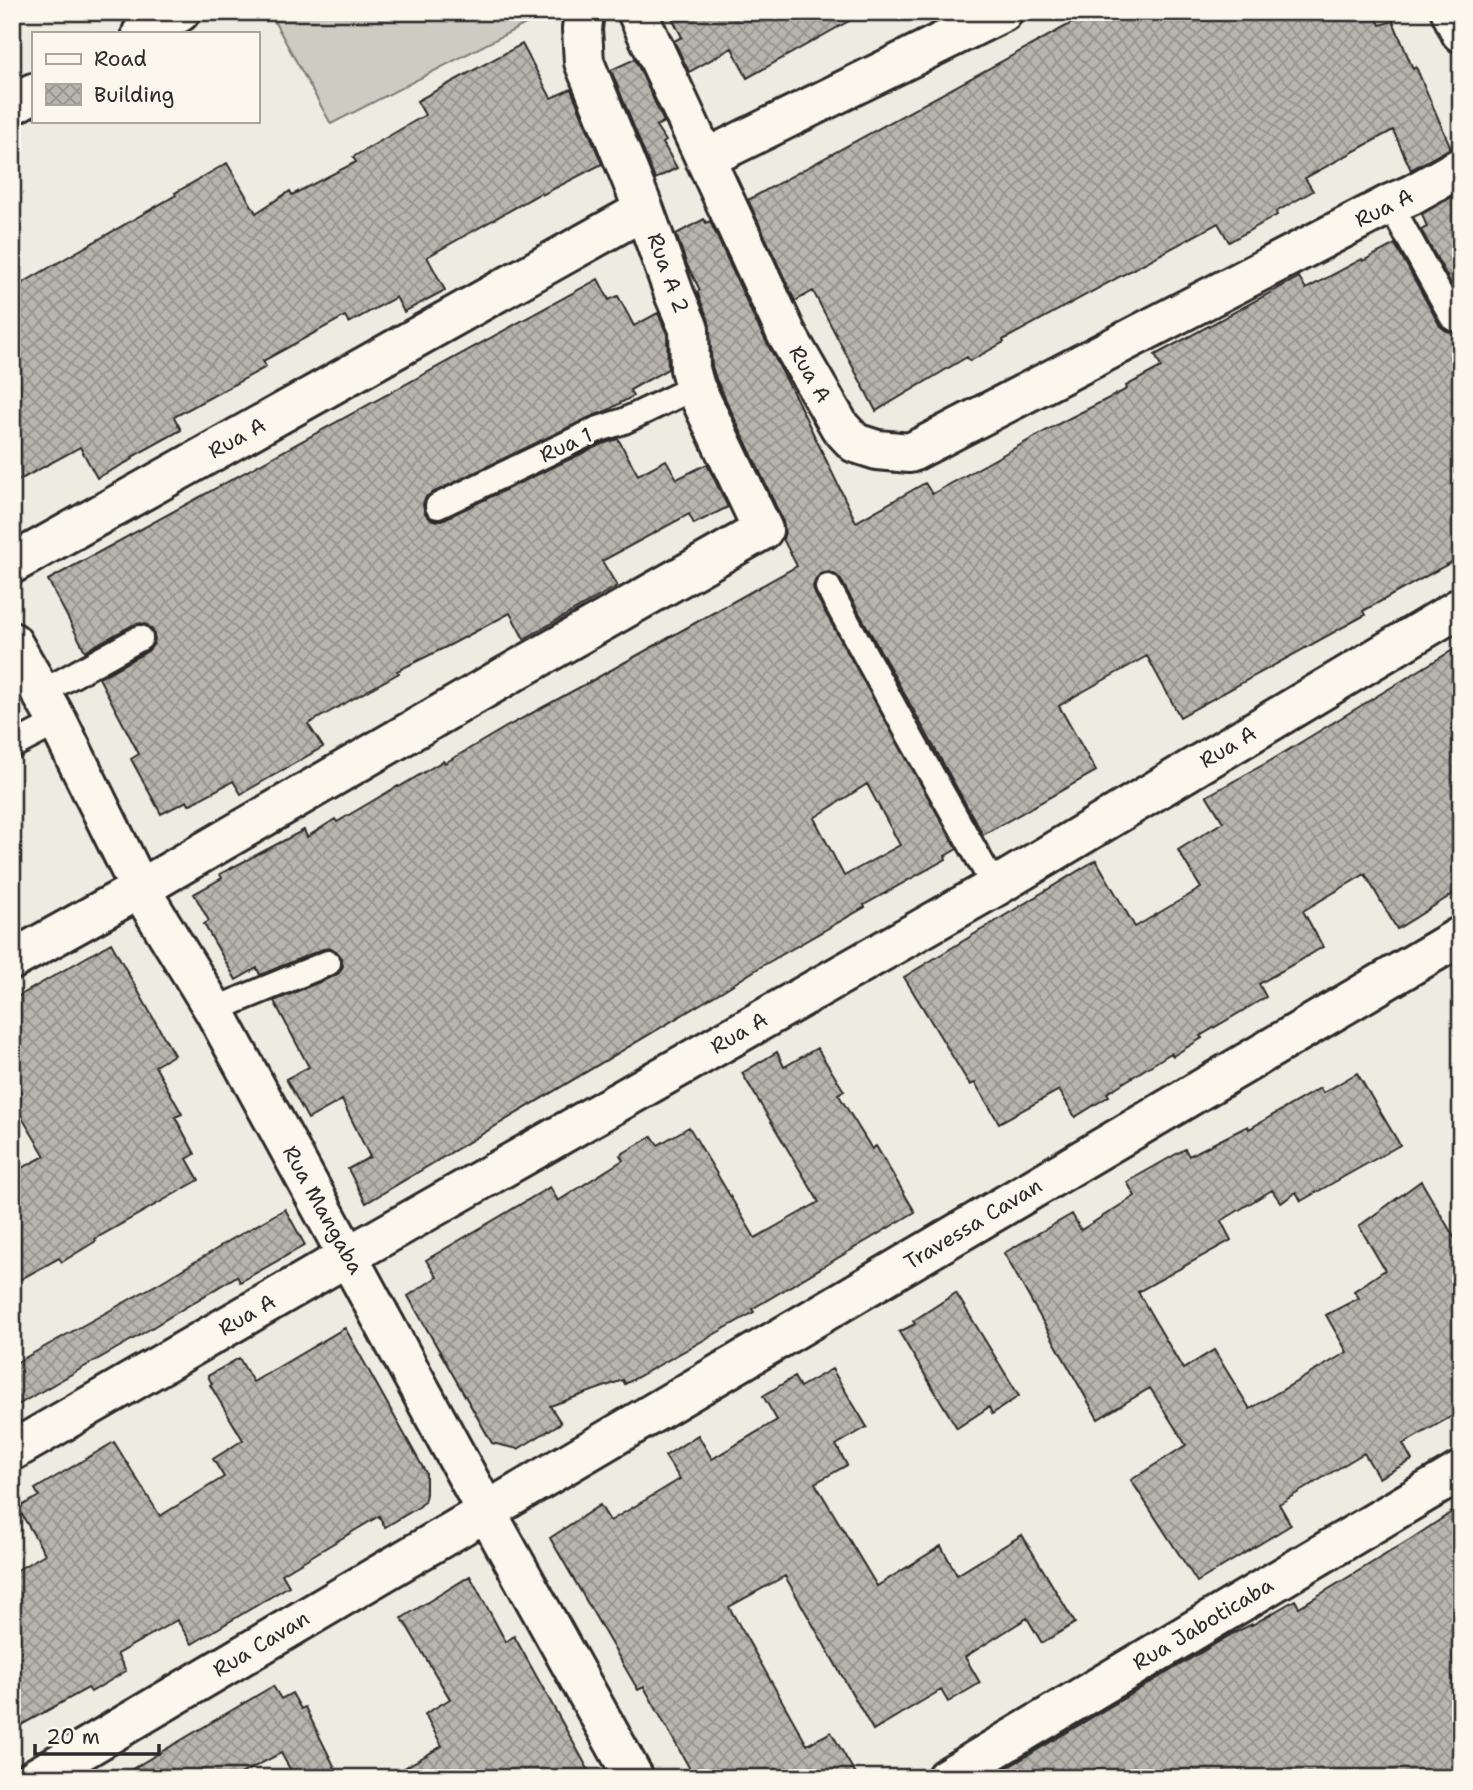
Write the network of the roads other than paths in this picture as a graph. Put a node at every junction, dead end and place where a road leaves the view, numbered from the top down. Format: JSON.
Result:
{"nodes":[{"id":1,"x":180,"y":12,"type":"edge"},
{"id":2,"x":584,"y":12,"type":"edge"},
{"id":3,"x":637,"y":12,"type":"edge"},
{"id":4,"x":1003,"y":12,"type":"edge"},
{"id":5,"x":1451,"y":12,"type":"edge"},
{"id":6,"x":144,"y":32,"type":"edge"},
{"id":7,"x":1461,"y":33,"type":"edge"},
{"id":8,"x":32,"y":94,"type":"edge"},
{"id":9,"x":12,"y":105,"type":"edge"},
{"id":10,"x":705,"y":159,"type":"junction"},
{"id":11,"x":1461,"y":167,"type":"edge"},
{"id":12,"x":1390,"y":204,"type":"junction"},
{"id":13,"x":644,"y":210,"type":"junction"},
{"id":14,"x":1453,"y":318,"type":"dead end"},
{"id":15,"x":695,"y":387,"type":"junction"},
{"id":16,"x":438,"y":506,"type":"dead end"},
{"id":17,"x":12,"y":564,"type":"edge"},
{"id":18,"x":828,"y":587,"type":"dead end"},
{"id":19,"x":1461,"y":607,"type":"edge"},
{"id":20,"x":141,"y":638,"type":"dead end"},
{"id":21,"x":12,"y":642,"type":"edge"},
{"id":22,"x":49,"y":707,"type":"junction"},
{"id":23,"x":12,"y":746,"type":"edge"},
{"id":24,"x":995,"y":887,"type":"junction"},
{"id":25,"x":140,"y":888,"type":"junction"},
{"id":26,"x":1461,"y":936,"type":"edge"},
{"id":27,"x":12,"y":960,"type":"edge"},
{"id":28,"x":328,"y":963,"type":"dead end"},
{"id":29,"x":214,"y":1010,"type":"junction"},
{"id":30,"x":348,"y":1256,"type":"junction"},
{"id":31,"x":12,"y":1451,"type":"edge"},
{"id":32,"x":1461,"y":1471,"type":"edge"},
{"id":33,"x":486,"y":1511,"type":"junction"},
{"id":34,"x":35,"y":1778,"type":"edge"},
{"id":35,"x":634,"y":1778,"type":"edge"},
{"id":36,"x":946,"y":1778,"type":"edge"}],
"edges":[{"from":1,"to":6,"type":"street"},
{"from":2,"to":13,"type":"street","name":"Rua A 2"},
{"from":3,"to":10,"type":"street","name":"Rua A"},
{"from":4,"to":10,"type":"street"},
{"from":5,"to":7,"type":"street"},
{"from":8,"to":9,"type":"street"},
{"from":10,"to":12,"type":"street","name":"Rua A"},
{"from":11,"to":12,"type":"street","name":"Rua A"},
{"from":12,"to":14,"type":"lane"},
{"from":13,"to":15,"type":"street","name":"Rua A 2"},
{"from":13,"to":17,"type":"street","name":"Rua A"},
{"from":15,"to":16,"type":"lane","name":"Rua 1"},
{"from":15,"to":25,"type":"street","name":"Rua A 2"},
{"from":18,"to":24,"type":"lane"},
{"from":19,"to":24,"type":"street","name":"Rua A"},
{"from":20,"to":22,"type":"lane"},
{"from":21,"to":22,"type":"street","name":"Rua Mangaba"},
{"from":22,"to":23,"type":"lane"},
{"from":22,"to":25,"type":"street","name":"Rua Mangaba"},
{"from":24,"to":30,"type":"street","name":"Rua A"},
{"from":25,"to":27,"type":"street"},
{"from":25,"to":29,"type":"street","name":"Rua Mangaba"},
{"from":26,"to":33,"type":"street","name":"Travessa Cavan"},
{"from":28,"to":29,"type":"lane"},
{"from":29,"to":30,"type":"street","name":"Rua Mangaba"},
{"from":30,"to":31,"type":"street","name":"Rua A"},
{"from":30,"to":33,"type":"street","name":"Rua Mangaba"},
{"from":32,"to":36,"type":"street","name":"Rua Jaboticaba"},
{"from":33,"to":34,"type":"street","name":"Rua Cavan"},
{"from":33,"to":35,"type":"street","name":"Rua Mangaba"}]}
